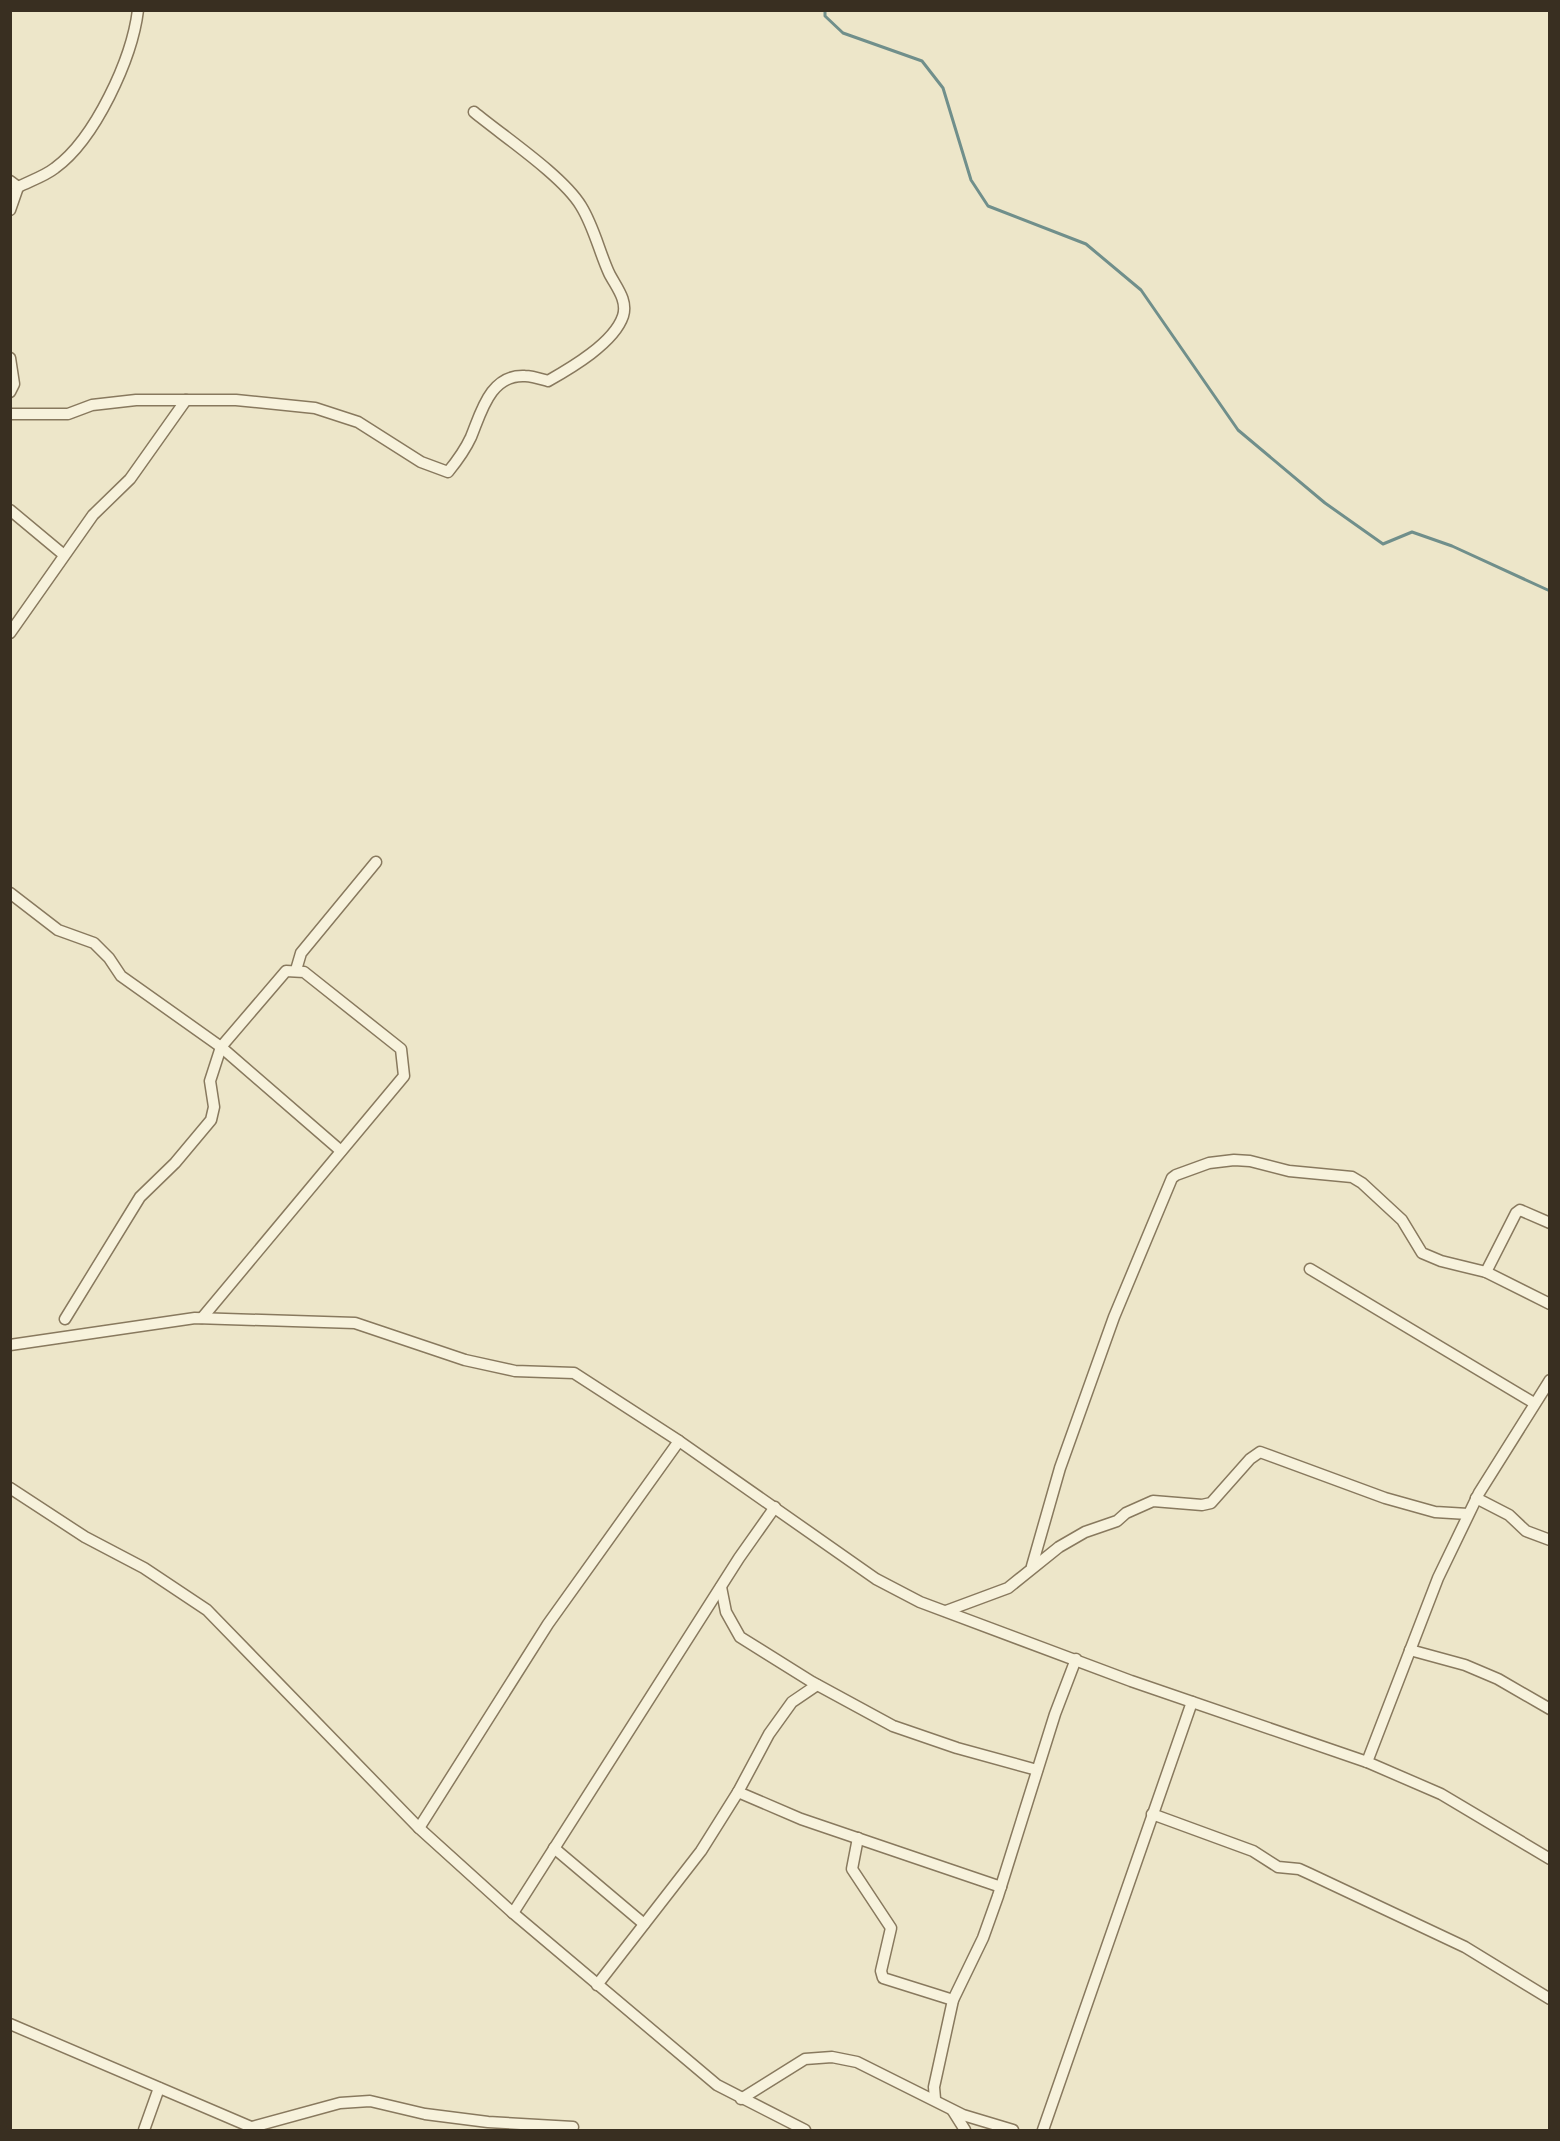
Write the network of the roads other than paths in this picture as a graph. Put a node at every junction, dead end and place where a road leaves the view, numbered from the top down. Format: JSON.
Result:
{"nodes":[{"id":1,"x":138,"y":10,"type":"edge"},
{"id":2,"x":474,"y":112,"type":"dead end"},
{"id":3,"x":14,"y":184,"type":"edge"},
{"id":4,"x":10,"y":210,"type":"edge"},
{"id":5,"x":10,"y":358,"type":"edge"},
{"id":6,"x":10,"y":392,"type":"edge"},
{"id":7,"x":186,"y":400,"type":"junction"},
{"id":8,"x":10,"y":414,"type":"edge"},
{"id":9,"x":10,"y":510,"type":"edge"},
{"id":10,"x":64,"y":555,"type":"junction"},
{"id":11,"x":10,"y":633,"type":"edge"},
{"id":12,"x":376,"y":862,"type":"dead end"},
{"id":13,"x":10,"y":893,"type":"edge"},
{"id":14,"x":296,"y":970,"type":"junction"},
{"id":15,"x":221,"y":1047,"type":"junction"},
{"id":16,"x":341,"y":1151,"type":"junction"},
{"id":17,"x":1550,"y":1223,"type":"edge"},
{"id":18,"x":1310,"y":1269,"type":"dead end"},
{"id":19,"x":1486,"y":1272,"type":"junction"},
{"id":20,"x":1550,"y":1304,"type":"edge"},
{"id":21,"x":202,"y":1318,"type":"junction"},
{"id":22,"x":65,"y":1319,"type":"dead end"},
{"id":23,"x":10,"y":1345,"type":"edge"},
{"id":24,"x":1550,"y":1380,"type":"edge"},
{"id":25,"x":1534,"y":1403,"type":"junction"},
{"id":26,"x":679,"y":1441,"type":"junction"},
{"id":27,"x":10,"y":1488,"type":"edge"},
{"id":28,"x":1476,"y":1498,"type":"junction"},
{"id":29,"x":775,"y":1507,"type":"junction"},
{"id":30,"x":1468,"y":1514,"type":"junction"},
{"id":31,"x":1550,"y":1540,"type":"edge"},
{"id":32,"x":1032,"y":1566,"type":"junction"},
{"id":33,"x":721,"y":1587,"type":"junction"},
{"id":34,"x":946,"y":1611,"type":"junction"},
{"id":35,"x":1410,"y":1650,"type":"junction"},
{"id":36,"x":1076,"y":1659,"type":"junction"},
{"id":37,"x":817,"y":1685,"type":"junction"},
{"id":38,"x":1192,"y":1702,"type":"junction"},
{"id":39,"x":1550,"y":1709,"type":"edge"},
{"id":40,"x":1367,"y":1762,"type":"junction"},
{"id":41,"x":1037,"y":1770,"type":"junction"},
{"id":42,"x":738,"y":1792,"type":"junction"},
{"id":43,"x":1152,"y":1814,"type":"junction"},
{"id":44,"x":419,"y":1828,"type":"junction"},
{"id":45,"x":858,"y":1838,"type":"junction"},
{"id":46,"x":554,"y":1848,"type":"junction"},
{"id":47,"x":1550,"y":1859,"type":"edge"},
{"id":48,"x":1001,"y":1887,"type":"junction"},
{"id":49,"x":513,"y":1913,"type":"junction"},
{"id":50,"x":644,"y":1924,"type":"junction"},
{"id":51,"x":597,"y":1985,"type":"junction"},
{"id":52,"x":1550,"y":1999,"type":"edge"},
{"id":53,"x":953,"y":2000,"type":"junction"},
{"id":54,"x":10,"y":2024,"type":"edge"},
{"id":55,"x":159,"y":2088,"type":"junction"},
{"id":56,"x":741,"y":2099,"type":"junction"},
{"id":57,"x":935,"y":2099,"type":"junction"},
{"id":58,"x":953,"y":2111,"type":"junction"},
{"id":59,"x":573,"y":2127,"type":"dead end"},
{"id":60,"x":256,"y":2129,"type":"edge"},
{"id":61,"x":1005,"y":2129,"type":"edge"},
{"id":62,"x":144,"y":2130,"type":"edge"},
{"id":63,"x":805,"y":2130,"type":"edge"},
{"id":64,"x":965,"y":2130,"type":"edge"},
{"id":65,"x":1043,"y":2130,"type":"edge"}],
"edges":[{"from":1,"to":3,"type":"street"},
{"from":2,"to":7,"type":"street"},
{"from":3,"to":4,"type":"street"},
{"from":5,"to":6,"type":"street"},
{"from":7,"to":8,"type":"street"},
{"from":7,"to":10,"type":"street"},
{"from":9,"to":10,"type":"street"},
{"from":10,"to":11,"type":"street"},
{"from":12,"to":14,"type":"street"},
{"from":13,"to":15,"type":"street"},
{"from":14,"to":15,"type":"street"},
{"from":14,"to":16,"type":"street"},
{"from":15,"to":16,"type":"street"},
{"from":15,"to":22,"type":"street"},
{"from":16,"to":21,"type":"street"},
{"from":17,"to":19,"type":"street"},
{"from":18,"to":25,"type":"street"},
{"from":19,"to":20,"type":"street"},
{"from":19,"to":32,"type":"street"},
{"from":21,"to":23,"type":"street"},
{"from":21,"to":26,"type":"street"},
{"from":24,"to":25,"type":"street"},
{"from":25,"to":28,"type":"street"},
{"from":26,"to":29,"type":"street"},
{"from":26,"to":44,"type":"street"},
{"from":27,"to":44,"type":"street"},
{"from":28,"to":30,"type":"street"},
{"from":28,"to":31,"type":"street"},
{"from":29,"to":33,"type":"street"},
{"from":29,"to":34,"type":"street"},
{"from":30,"to":32,"type":"street"},
{"from":30,"to":35,"type":"street"},
{"from":32,"to":34,"type":"street"},
{"from":33,"to":37,"type":"street"},
{"from":33,"to":46,"type":"street"},
{"from":34,"to":36,"type":"street"},
{"from":35,"to":39,"type":"street"},
{"from":35,"to":40,"type":"street"},
{"from":36,"to":38,"type":"street"},
{"from":36,"to":41,"type":"street"},
{"from":37,"to":41,"type":"street"},
{"from":37,"to":42,"type":"street"},
{"from":38,"to":40,"type":"street"},
{"from":38,"to":43,"type":"street"},
{"from":40,"to":47,"type":"street"},
{"from":41,"to":48,"type":"street"},
{"from":42,"to":45,"type":"street"},
{"from":42,"to":50,"type":"street"},
{"from":43,"to":52,"type":"street"},
{"from":43,"to":65,"type":"street"},
{"from":44,"to":49,"type":"street"},
{"from":45,"to":48,"type":"street"},
{"from":45,"to":53,"type":"street"},
{"from":46,"to":49,"type":"street"},
{"from":46,"to":50,"type":"street"},
{"from":48,"to":53,"type":"street"},
{"from":49,"to":51,"type":"street"},
{"from":50,"to":51,"type":"street"},
{"from":51,"to":56,"type":"street"},
{"from":53,"to":57,"type":"street"},
{"from":54,"to":55,"type":"street"},
{"from":55,"to":60,"type":"street"},
{"from":55,"to":62,"type":"street"},
{"from":56,"to":57,"type":"street"},
{"from":56,"to":63,"type":"street"},
{"from":57,"to":58,"type":"street"},
{"from":58,"to":61,"type":"street"},
{"from":58,"to":64,"type":"street"},
{"from":59,"to":60,"type":"street"}]}
